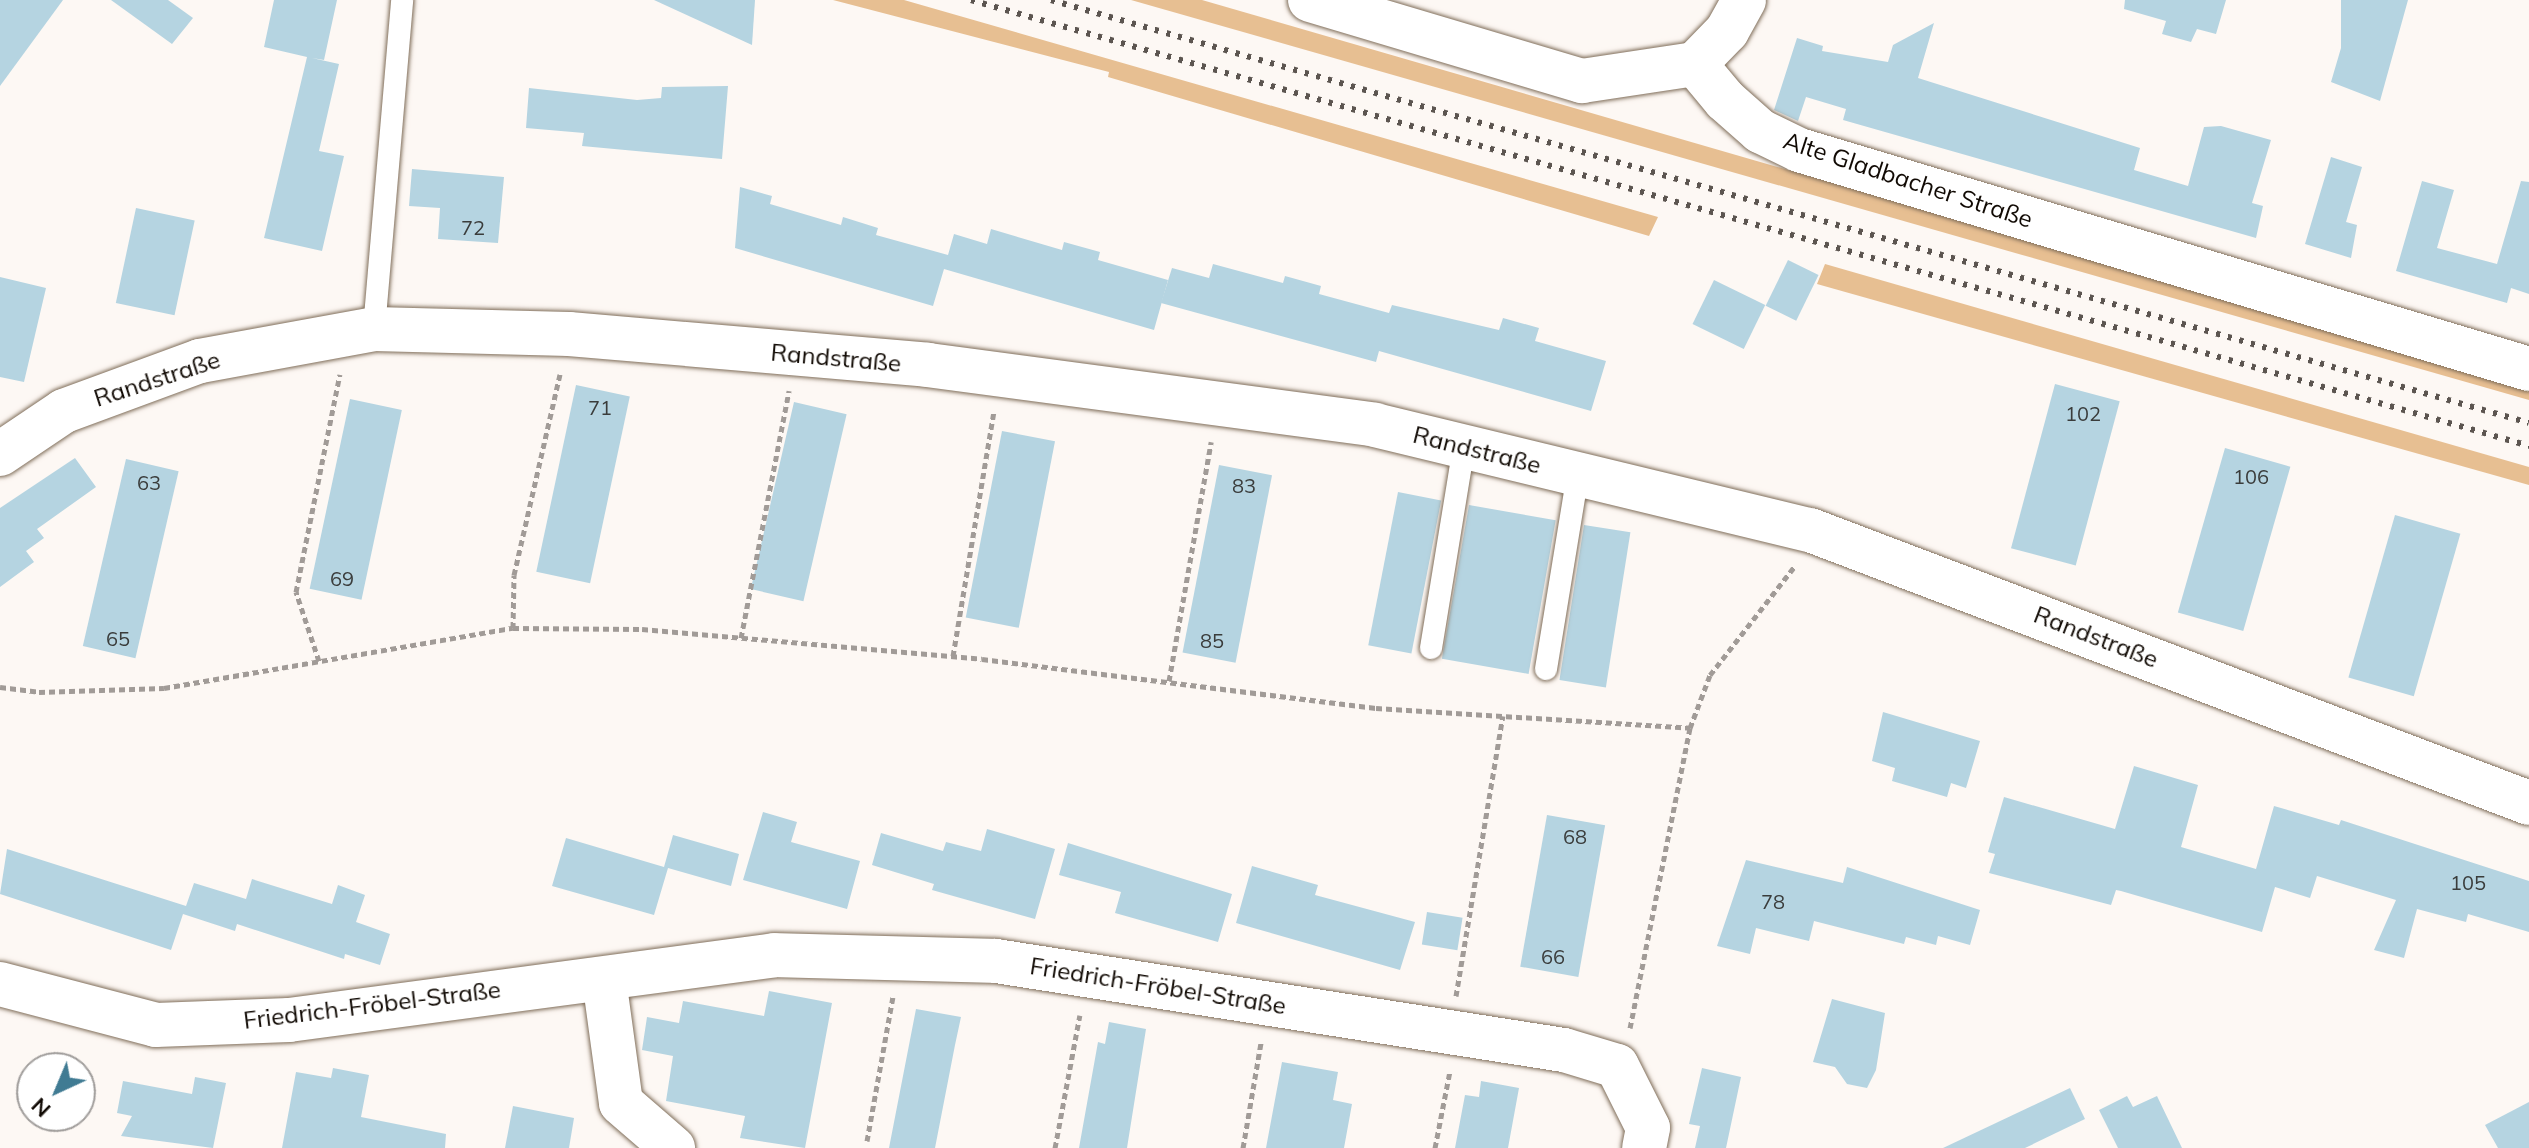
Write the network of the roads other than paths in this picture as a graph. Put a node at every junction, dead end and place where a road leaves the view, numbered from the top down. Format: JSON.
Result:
{"nodes":[{"id":1,"x":402,"y":0,"type":"edge"},
{"id":2,"x":1310,"y":0,"type":"edge"},
{"id":3,"x":1744,"y":0,"type":"edge"},
{"id":4,"x":1695,"y":64,"type":"junction"},
{"id":5,"x":354,"y":334,"type":"junction"},
{"id":6,"x":2529,"y":369,"type":"edge"},
{"id":7,"x":1464,"y":446,"type":"junction"},
{"id":8,"x":0,"y":454,"type":"edge"},
{"id":9,"x":1578,"y":474,"type":"junction"},
{"id":10,"x":1431,"y":648,"type":"dead end"},
{"id":11,"x":1546,"y":669,"type":"dead end"},
{"id":12,"x":2529,"y":803,"type":"edge"},
{"id":13,"x":604,"y":979,"type":"junction"},
{"id":14,"x":0,"y":984,"type":"edge"},
{"id":15,"x":673,"y":1148,"type":"edge"},
{"id":16,"x":1644,"y":1148,"type":"edge"}],
"edges":[{"from":1,"to":5,"type":"lane"},
{"from":2,"to":4,"type":"street"},
{"from":3,"to":4,"type":"street"},
{"from":4,"to":6,"type":"street","name":"Alte Gladbacher Straße"},
{"from":5,"to":7,"type":"street","name":"Randstraße"},
{"from":5,"to":8,"type":"street","name":"Randstraße"},
{"from":7,"to":9,"type":"street","name":"Randstraße"},
{"from":7,"to":10,"type":"lane"},
{"from":9,"to":11,"type":"lane"},
{"from":9,"to":12,"type":"street","name":"Randstraße"},
{"from":13,"to":14,"type":"street","name":"Friedrich-Fröbel-Straße"},
{"from":13,"to":15,"type":"street"},
{"from":13,"to":16,"type":"street","name":"Friedrich-Fröbel-Straße"}]}
